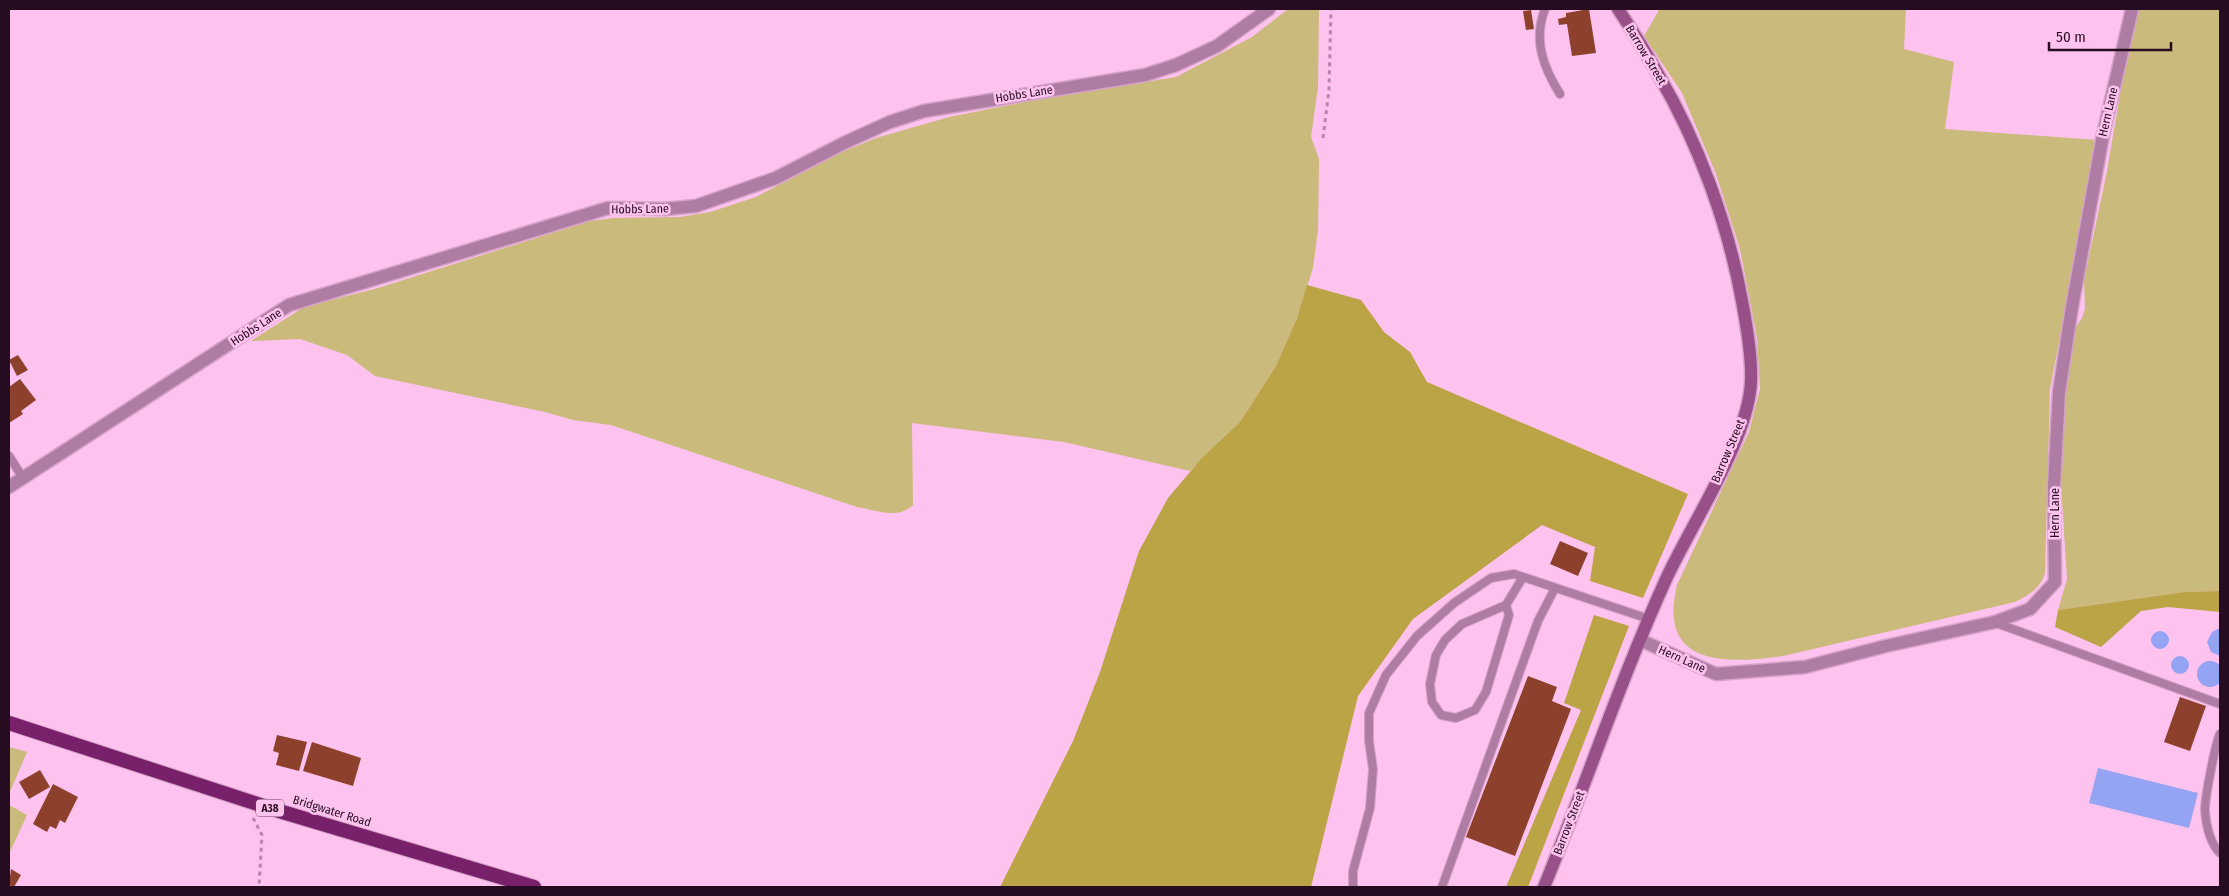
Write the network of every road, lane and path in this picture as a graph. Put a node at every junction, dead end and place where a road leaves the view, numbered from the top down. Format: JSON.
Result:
{"nodes":[{"id":1,"x":1269,"y":9,"type":"edge"},
{"id":2,"x":1331,"y":9,"type":"edge"},
{"id":3,"x":1545,"y":9,"type":"edge"},
{"id":4,"x":1618,"y":9,"type":"edge"},
{"id":5,"x":2132,"y":9,"type":"edge"},
{"id":6,"x":1560,"y":94,"type":"dead end"},
{"id":7,"x":1323,"y":138,"type":"dead end"},
{"id":8,"x":9,"y":456,"type":"edge"},
{"id":9,"x":23,"y":478,"type":"junction"},
{"id":10,"x":9,"y":487,"type":"edge"},
{"id":11,"x":1523,"y":577,"type":"junction"},
{"id":12,"x":1555,"y":588,"type":"junction"},
{"id":13,"x":1506,"y":605,"type":"junction"},
{"id":14,"x":1649,"y":619,"type":"junction"},
{"id":15,"x":1995,"y":622,"type":"junction"},
{"id":16,"x":1640,"y":640,"type":"junction"},
{"id":17,"x":2220,"y":704,"type":"edge"},
{"id":18,"x":9,"y":723,"type":"edge"},
{"id":19,"x":2220,"y":734,"type":"edge"},
{"id":20,"x":243,"y":799,"type":"junction"},
{"id":21,"x":2220,"y":853,"type":"edge"},
{"id":22,"x":259,"y":887,"type":"edge"},
{"id":23,"x":534,"y":887,"type":"edge"},
{"id":24,"x":1354,"y":887,"type":"edge"},
{"id":25,"x":1442,"y":887,"type":"edge"},
{"id":26,"x":1544,"y":887,"type":"edge"}],
"edges":[{"from":1,"to":9,"type":"street","name":"Hobbs Lane"},
{"from":2,"to":7,"type":"path"},
{"from":3,"to":6,"type":"lane"},
{"from":4,"to":14,"type":"main road","name":"Barrow Street"},
{"from":5,"to":15,"type":"street","name":"Hern Lane"},
{"from":8,"to":9,"type":"lane"},
{"from":9,"to":10,"type":"street","name":"Hobbs Lane"},
{"from":11,"to":12,"type":"lane"},
{"from":11,"to":13,"type":"lane"},
{"from":11,"to":24,"type":"lane"},
{"from":12,"to":14,"type":"lane"},
{"from":12,"to":25,"type":"lane"},
{"from":13,"to":13,"type":"lane"},
{"from":14,"to":16,"type":"main road","name":"Barrow Street"},
{"from":15,"to":16,"type":"street","name":"Hern Lane"},
{"from":15,"to":17,"type":"lane"},
{"from":16,"to":26,"type":"main road","name":"Barrow Street"},
{"from":18,"to":20,"type":"highway","name":"Bridgwater Road","number":"A38"},
{"from":19,"to":21,"type":"lane"},
{"from":20,"to":22,"type":"path"},
{"from":20,"to":23,"type":"highway","name":"Bridgwater Road","number":"A38"}]}
